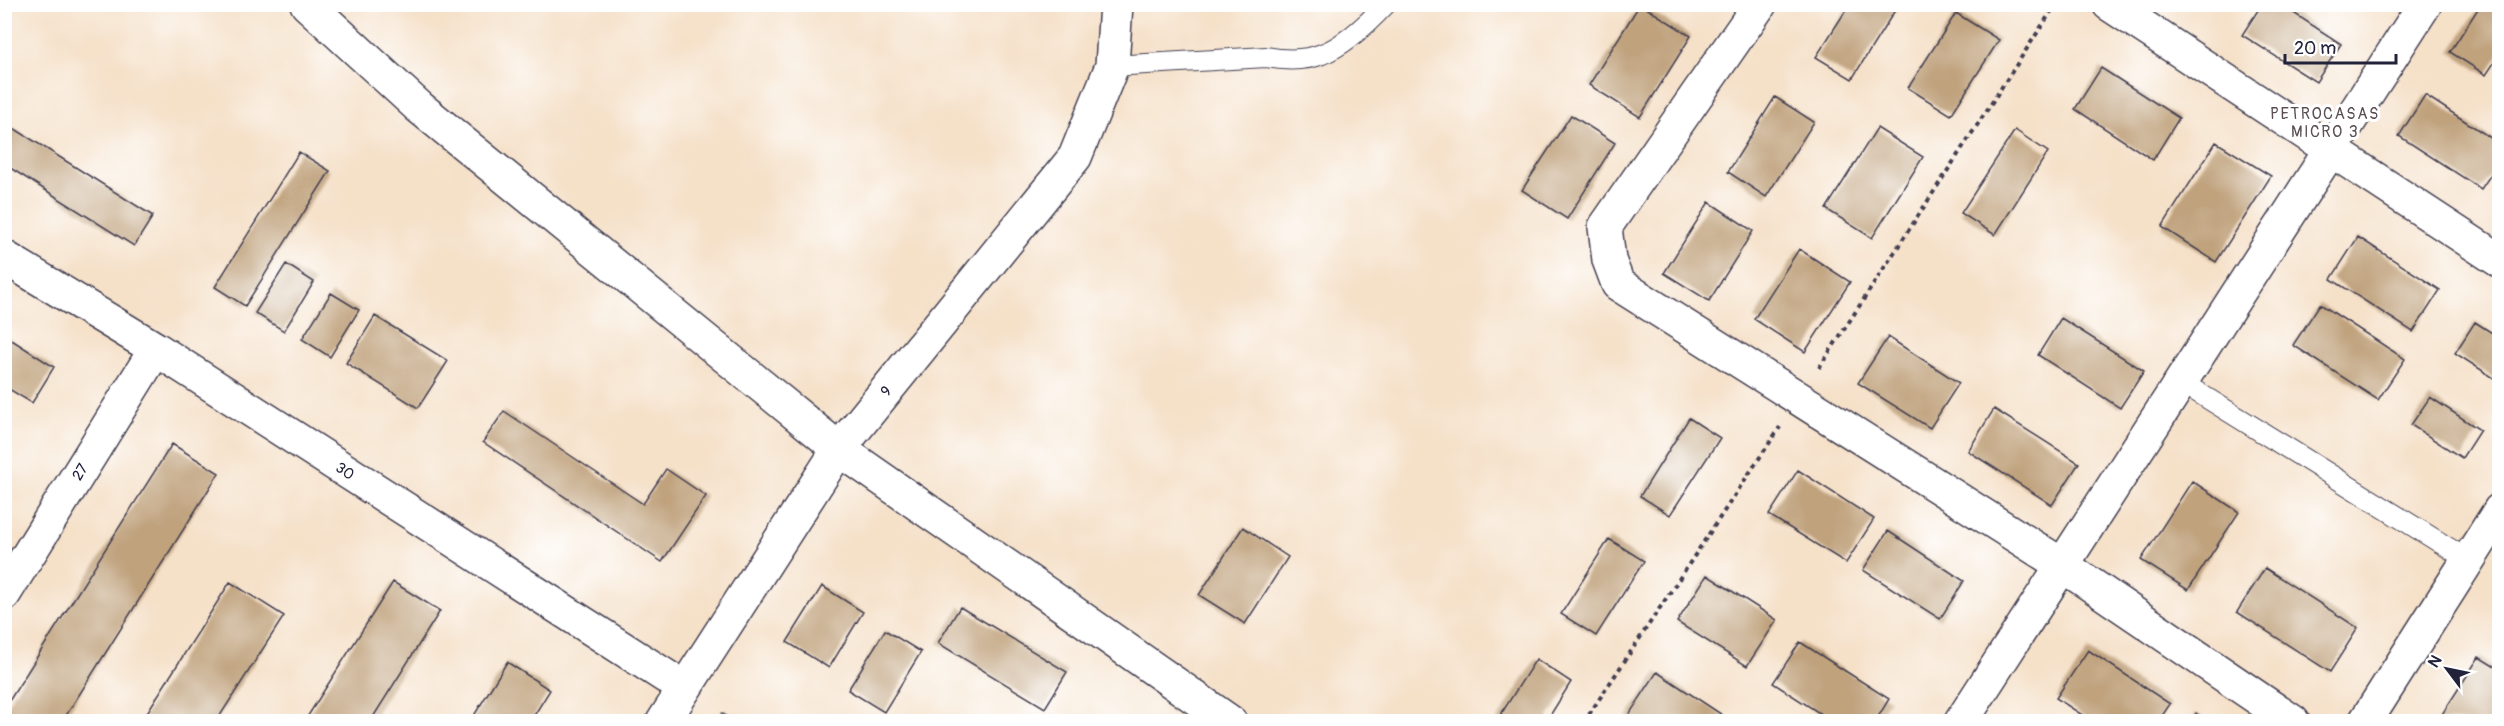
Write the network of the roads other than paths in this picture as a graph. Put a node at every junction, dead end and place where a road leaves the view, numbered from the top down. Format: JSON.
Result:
{"nodes":[{"id":1,"x":307,"y":4,"type":"edge"},
{"id":2,"x":1116,"y":4,"type":"edge"},
{"id":3,"x":1386,"y":4,"type":"edge"},
{"id":4,"x":1760,"y":4,"type":"edge"},
{"id":5,"x":2109,"y":4,"type":"edge"},
{"id":6,"x":2425,"y":4,"type":"edge"},
{"id":7,"x":1112,"y":66,"type":"junction"},
{"id":8,"x":2332,"y":150,"type":"junction"},
{"id":9,"x":4,"y":257,"type":"edge"},
{"id":10,"x":2499,"y":261,"type":"edge"},
{"id":11,"x":156,"y":350,"type":"junction"},
{"id":12,"x":2181,"y":382,"type":"junction"},
{"id":13,"x":839,"y":449,"type":"junction"},
{"id":14,"x":2499,"y":510,"type":"edge"},
{"id":15,"x":2468,"y":560,"type":"junction"},
{"id":16,"x":2062,"y":565,"type":"junction"},
{"id":17,"x":4,"y":594,"type":"edge"},
{"id":18,"x":684,"y":688,"type":"junction"},
{"id":19,"x":663,"y":722,"type":"edge"},
{"id":20,"x":1230,"y":722,"type":"edge"},
{"id":21,"x":1961,"y":722,"type":"edge"},
{"id":22,"x":2293,"y":722,"type":"edge"},
{"id":23,"x":2365,"y":722,"type":"edge"}],
"edges":[{"from":1,"to":13,"type":"street"},
{"from":2,"to":7,"type":"street","name":"9"},
{"from":3,"to":7,"type":"lane"},
{"from":4,"to":16,"type":"street"},
{"from":5,"to":8,"type":"street"},
{"from":6,"to":8,"type":"street"},
{"from":7,"to":13,"type":"street","name":"9"},
{"from":8,"to":10,"type":"street"},
{"from":8,"to":12,"type":"street"},
{"from":9,"to":11,"type":"street","name":"30"},
{"from":11,"to":17,"type":"street","name":"27"},
{"from":11,"to":18,"type":"street","name":"30"},
{"from":12,"to":15,"type":"lane"},
{"from":12,"to":16,"type":"street"},
{"from":13,"to":18,"type":"street","name":"9"},
{"from":13,"to":20,"type":"street"},
{"from":14,"to":15,"type":"street"},
{"from":15,"to":23,"type":"street"},
{"from":16,"to":21,"type":"street"},
{"from":16,"to":22,"type":"street"},
{"from":18,"to":19,"type":"street","name":"9"}]}
